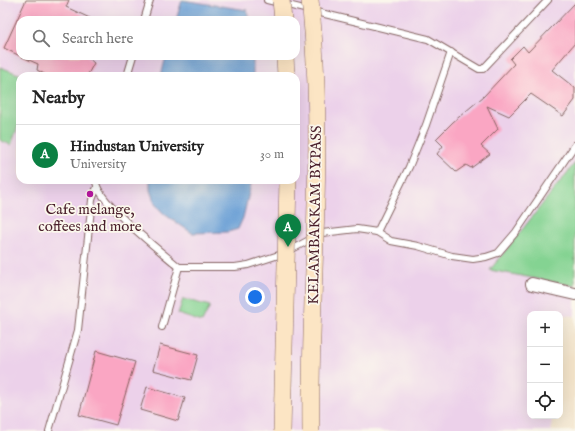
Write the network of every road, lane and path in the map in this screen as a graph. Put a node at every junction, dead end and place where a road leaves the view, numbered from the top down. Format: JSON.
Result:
{"nodes":[{"id":1,"x":150,"y":0,"type":"edge"},
{"id":2,"x":267,"y":0,"type":"edge"},
{"id":3,"x":281,"y":0,"type":"edge"},
{"id":4,"x":310,"y":0,"type":"edge"},
{"id":5,"x":548,"y":0,"type":"edge"},
{"id":6,"x":145,"y":16,"type":"edge"},
{"id":7,"x":283,"y":16,"type":"edge"},
{"id":8,"x":451,"y":52,"type":"junction"},
{"id":9,"x":132,"y":60,"type":"edge"},
{"id":10,"x":285,"y":60,"type":"edge"},
{"id":11,"x":128,"y":72,"type":"edge"},
{"id":12,"x":286,"y":72,"type":"edge"},
{"id":13,"x":575,"y":145,"type":"edge"},
{"id":14,"x":97,"y":184,"type":"edge"},
{"id":15,"x":288,"y":184,"type":"edge"},
{"id":16,"x":97,"y":187,"type":"junction"},
{"id":17,"x":377,"y":232,"type":"junction"},
{"id":18,"x":179,"y":267,"type":"junction"},
{"id":19,"x":532,"y":284,"type":"dead end"},
{"id":20,"x":575,"y":294,"type":"edge"},
{"id":21,"x":162,"y":327,"type":"dead end"},
{"id":22,"x":49,"y":431,"type":"edge"},
{"id":23,"x":282,"y":431,"type":"edge"},
{"id":24,"x":311,"y":431,"type":"edge"}],
"edges":[{"from":1,"to":6,"type":"lane"},
{"from":2,"to":8,"type":"lane"},
{"from":3,"to":7,"type":"main road","bridge":true},
{"from":4,"to":24,"type":"main road","name":"KELAMBAKKAM BYPASS","bridge":true},
{"from":5,"to":8,"type":"lane"},
{"from":8,"to":17,"type":"lane"},
{"from":9,"to":11,"type":"lane"},
{"from":10,"to":12,"type":"main road"},
{"from":13,"to":17,"type":"lane"},
{"from":14,"to":16,"type":"lane"},
{"from":15,"to":23,"type":"main road","name":"KELAMBAKKAM BYPASS","bridge":true},
{"from":16,"to":18,"type":"lane"},
{"from":16,"to":22,"type":"lane"},
{"from":17,"to":18,"type":"lane"},
{"from":18,"to":21,"type":"lane"},
{"from":19,"to":20,"type":"street"}]}
